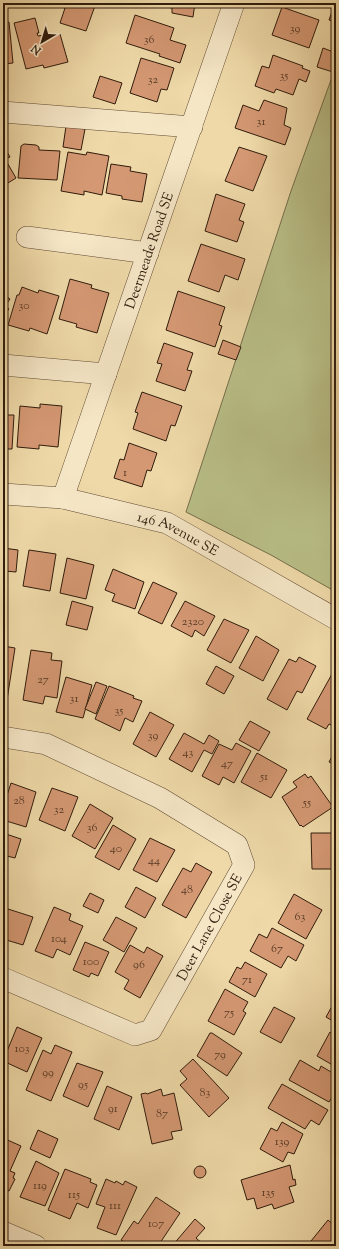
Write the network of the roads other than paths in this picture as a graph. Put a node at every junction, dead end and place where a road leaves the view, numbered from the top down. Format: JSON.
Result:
{"nodes":[{"id":1,"x":234,"y":3,"type":"edge"},
{"id":2,"x":3,"y":112,"type":"edge"},
{"id":3,"x":192,"y":127,"type":"junction"},
{"id":4,"x":27,"y":237,"type":"dead end"},
{"id":5,"x":148,"y":253,"type":"junction"},
{"id":6,"x":3,"y":365,"type":"edge"},
{"id":7,"x":106,"y":374,"type":"junction"},
{"id":8,"x":3,"y":494,"type":"edge"},
{"id":9,"x":63,"y":498,"type":"junction"},
{"id":10,"x":336,"y":619,"type":"edge"},
{"id":11,"x":3,"y":737,"type":"edge"},
{"id":12,"x":3,"y":978,"type":"edge"},
{"id":13,"x":3,"y":1232,"type":"edge"},
{"id":14,"x":36,"y":1246,"type":"edge"}],
"edges":[{"from":1,"to":3,"type":"street","name":"Deermeade Road SE"},
{"from":2,"to":3,"type":"street"},
{"from":3,"to":5,"type":"street","name":"Deermeade Road SE"},
{"from":4,"to":5,"type":"street"},
{"from":5,"to":7,"type":"street","name":"Deermeade Road SE"},
{"from":6,"to":7,"type":"street"},
{"from":7,"to":9,"type":"street","name":"Deermeade Road SE"},
{"from":8,"to":9,"type":"street","name":"146 Avenue SE"},
{"from":9,"to":10,"type":"street","name":"146 Avenue SE"},
{"from":11,"to":12,"type":"street","name":"Deer Lane Close SE"},
{"from":13,"to":14,"type":"street"}]}
